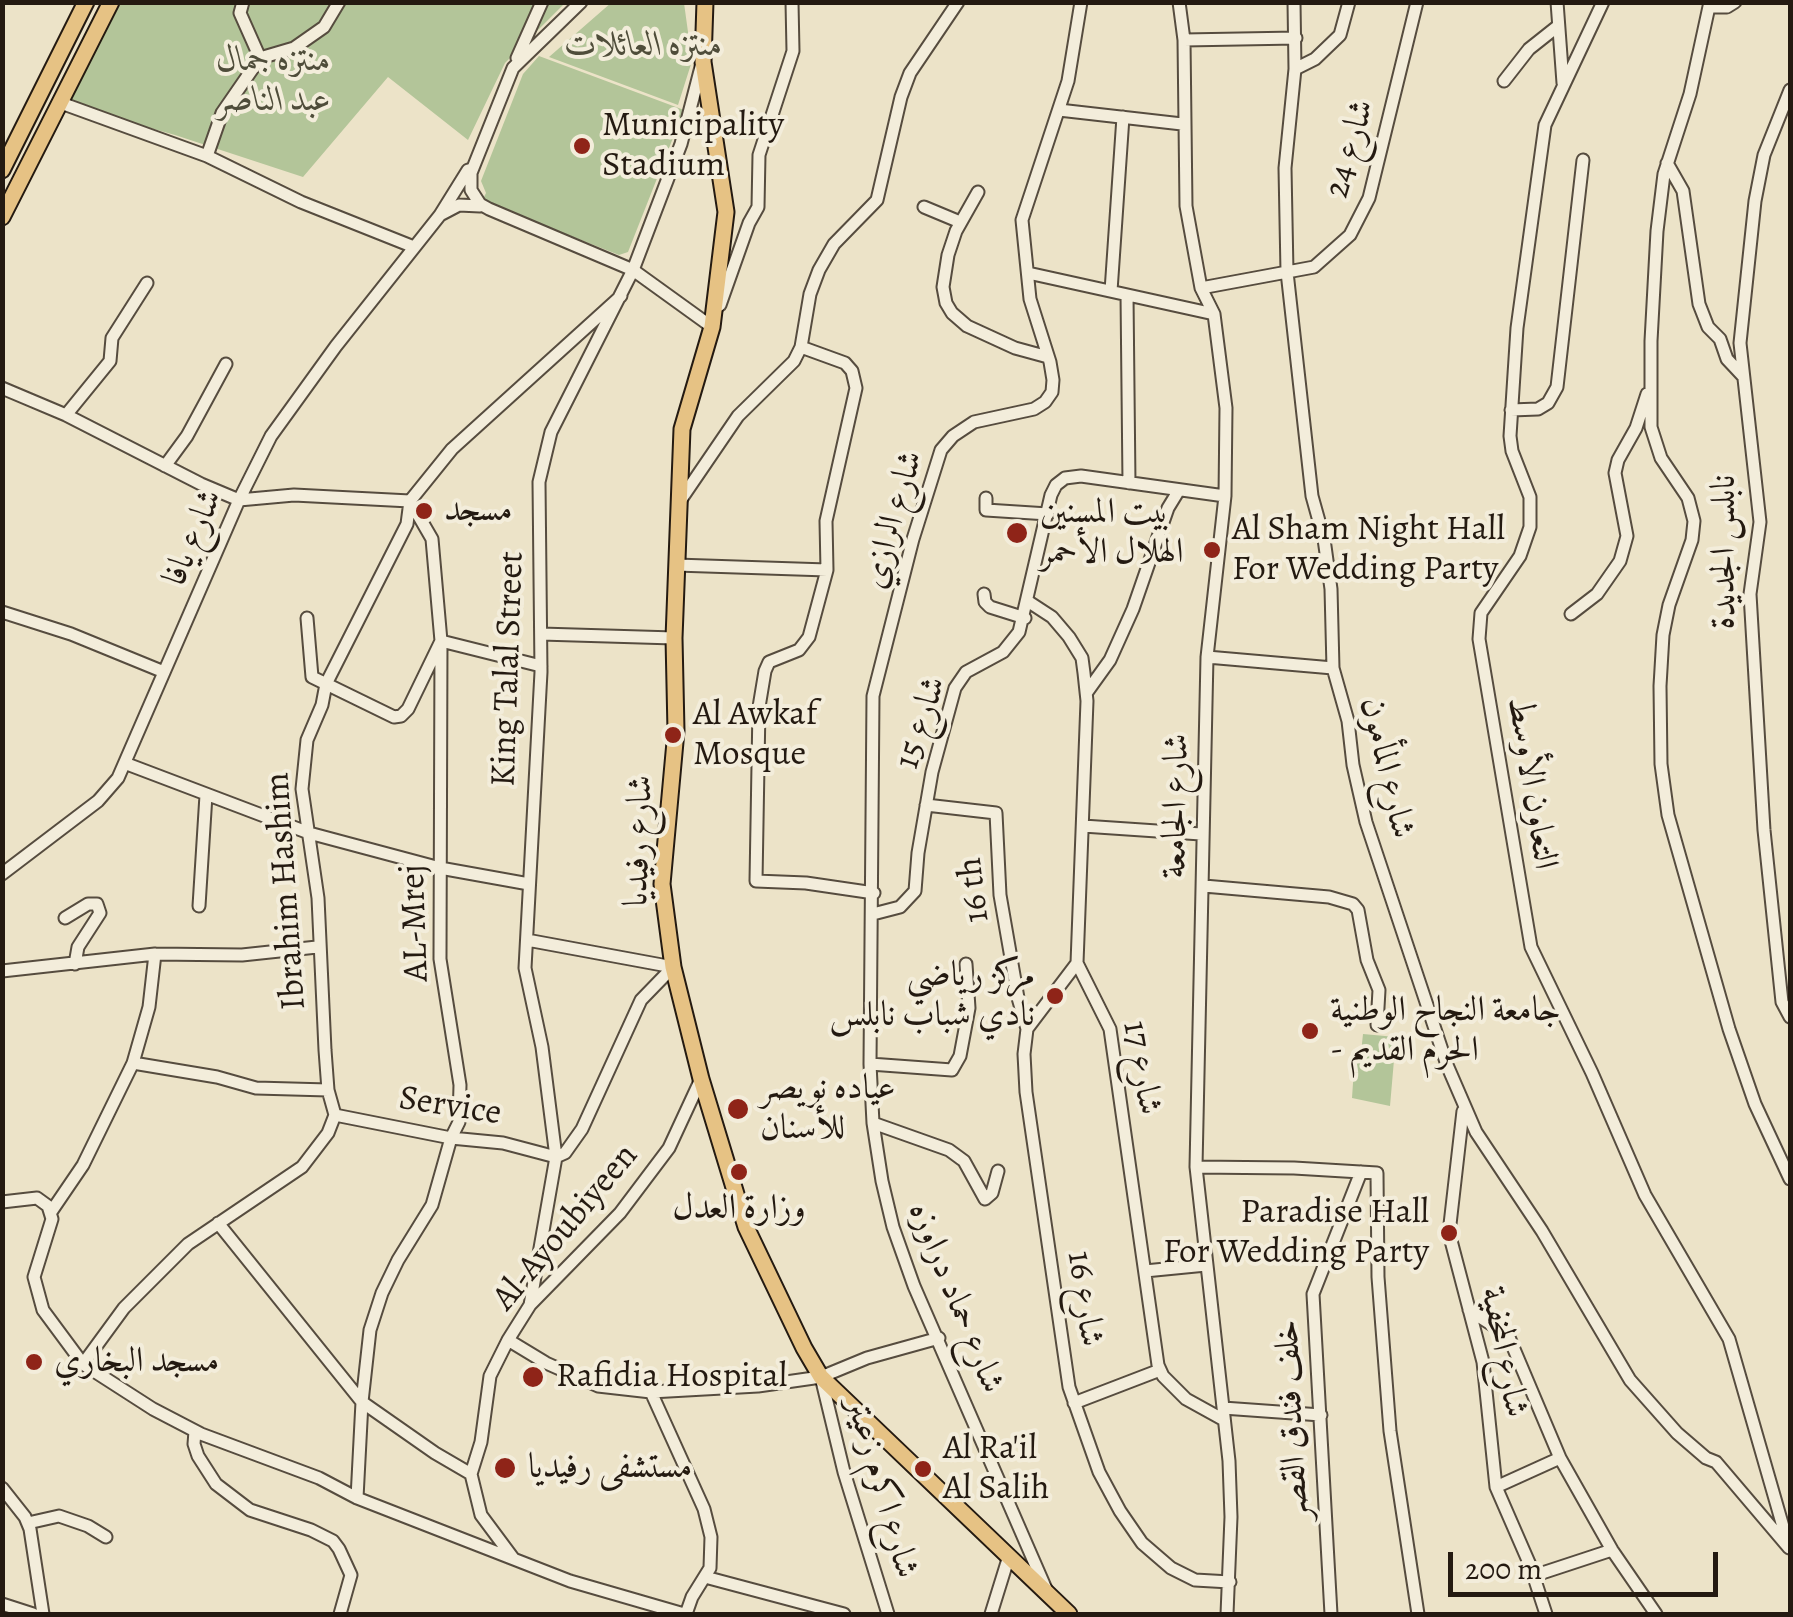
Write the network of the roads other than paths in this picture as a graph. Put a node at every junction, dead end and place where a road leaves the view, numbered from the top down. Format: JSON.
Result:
{"nodes":[{"id":1,"x":86,"y":2,"type":"edge"},
{"id":2,"x":111,"y":2,"type":"edge"},
{"id":3,"x":243,"y":2,"type":"edge"},
{"id":4,"x":542,"y":2,"type":"edge"},
{"id":5,"x":581,"y":2,"type":"edge"},
{"id":6,"x":704,"y":2,"type":"edge"},
{"id":7,"x":792,"y":2,"type":"edge"},
{"id":8,"x":958,"y":2,"type":"edge"},
{"id":9,"x":1080,"y":2,"type":"edge"},
{"id":10,"x":1180,"y":2,"type":"edge"},
{"id":11,"x":1294,"y":2,"type":"edge"},
{"id":12,"x":1349,"y":2,"type":"edge"},
{"id":13,"x":1417,"y":2,"type":"edge"},
{"id":14,"x":1557,"y":2,"type":"edge"},
{"id":15,"x":1603,"y":2,"type":"edge"},
{"id":16,"x":1735,"y":2,"type":"edge"},
{"id":17,"x":340,"y":5,"type":"edge"},
{"id":18,"x":1710,"y":5,"type":"edge"},
{"id":19,"x":1558,"y":26,"type":"junction"},
{"id":20,"x":1296,"y":38,"type":"junction"},
{"id":21,"x":1184,"y":40,"type":"junction"},
{"id":22,"x":260,"y":58,"type":"junction"},
{"id":23,"x":702,"y":62,"type":"junction"},
{"id":24,"x":513,"y":68,"type":"junction"},
{"id":25,"x":1296,"y":69,"type":"junction"},
{"id":26,"x":1504,"y":81,"type":"dead end"},
{"id":27,"x":1564,"y":86,"type":"junction"},
{"id":28,"x":1790,"y":90,"type":"edge"},
{"id":29,"x":61,"y":104,"type":"junction"},
{"id":30,"x":1058,"y":110,"type":"junction"},
{"id":31,"x":1122,"y":118,"type":"junction"},
{"id":32,"x":1182,"y":124,"type":"junction"},
{"id":33,"x":480,"y":150,"type":"junction"},
{"id":34,"x":207,"y":156,"type":"junction"},
{"id":35,"x":1583,"y":160,"type":"dead end"},
{"id":36,"x":1667,"y":163,"type":"junction"},
{"id":37,"x":2,"y":170,"type":"edge"},
{"id":38,"x":978,"y":192,"type":"dead end"},
{"id":39,"x":485,"y":206,"type":"junction"},
{"id":40,"x":924,"y":206,"type":"dead end"},
{"id":41,"x":440,"y":215,"type":"junction"},
{"id":42,"x":2,"y":216,"type":"edge"},
{"id":43,"x":960,"y":222,"type":"junction"},
{"id":44,"x":414,"y":247,"type":"junction"},
{"id":45,"x":633,"y":270,"type":"junction"},
{"id":46,"x":1287,"y":272,"type":"junction"},
{"id":47,"x":1028,"y":273,"type":"junction"},
{"id":48,"x":147,"y":283,"type":"dead end"},
{"id":49,"x":1201,"y":288,"type":"junction"},
{"id":50,"x":1111,"y":292,"type":"junction"},
{"id":51,"x":1128,"y":295,"type":"junction"},
{"id":52,"x":621,"y":296,"type":"junction"},
{"id":53,"x":1214,"y":314,"type":"junction"},
{"id":54,"x":712,"y":328,"type":"junction"},
{"id":55,"x":802,"y":347,"type":"junction"},
{"id":56,"x":1048,"y":357,"type":"junction"},
{"id":57,"x":226,"y":364,"type":"dead end"},
{"id":58,"x":1742,"y":376,"type":"junction"},
{"id":59,"x":2,"y":388,"type":"edge"},
{"id":60,"x":1647,"y":394,"type":"dead end"},
{"id":61,"x":1511,"y":410,"type":"junction"},
{"id":62,"x":66,"y":416,"type":"junction"},
{"id":63,"x":166,"y":466,"type":"junction"},
{"id":64,"x":1130,"y":483,"type":"junction"},
{"id":65,"x":1179,"y":490,"type":"junction"},
{"id":66,"x":1225,"y":496,"type":"junction"},
{"id":67,"x":986,"y":498,"type":"dead end"},
{"id":68,"x":239,"y":500,"type":"junction"},
{"id":69,"x":410,"y":501,"type":"junction"},
{"id":70,"x":678,"y":505,"type":"junction"},
{"id":71,"x":1048,"y":514,"type":"junction"},
{"id":72,"x":676,"y":565,"type":"junction"},
{"id":73,"x":826,"y":570,"type":"junction"},
{"id":74,"x":984,"y":594,"type":"dead end"},
{"id":75,"x":1028,"y":602,"type":"junction"},
{"id":76,"x":2,"y":612,"type":"edge"},
{"id":77,"x":1571,"y":614,"type":"dead end"},
{"id":78,"x":307,"y":618,"type":"dead end"},
{"id":79,"x":1025,"y":618,"type":"junction"},
{"id":80,"x":542,"y":634,"type":"junction"},
{"id":81,"x":674,"y":638,"type":"junction"},
{"id":82,"x":440,"y":641,"type":"junction"},
{"id":83,"x":1207,"y":657,"type":"junction"},
{"id":84,"x":541,"y":666,"type":"junction"},
{"id":85,"x":1333,"y":668,"type":"junction"},
{"id":86,"x":164,"y":672,"type":"junction"},
{"id":87,"x":326,"y":684,"type":"junction"},
{"id":88,"x":1087,"y":692,"type":"junction"},
{"id":89,"x":127,"y":764,"type":"junction"},
{"id":90,"x":206,"y":795,"type":"junction"},
{"id":91,"x":926,"y":805,"type":"junction"},
{"id":92,"x":1084,"y":826,"type":"junction"},
{"id":93,"x":309,"y":833,"type":"junction"},
{"id":94,"x":1200,"y":834,"type":"junction"},
{"id":95,"x":440,"y":868,"type":"junction"},
{"id":96,"x":2,"y":874,"type":"edge"},
{"id":97,"x":529,"y":884,"type":"junction"},
{"id":98,"x":1204,"y":886,"type":"junction"},
{"id":99,"x":874,"y":893,"type":"junction"},
{"id":100,"x":199,"y":906,"type":"dead end"},
{"id":101,"x":873,"y":914,"type":"junction"},
{"id":102,"x":66,"y":918,"type":"dead end"},
{"id":103,"x":527,"y":940,"type":"junction"},
{"id":104,"x":318,"y":948,"type":"junction"},
{"id":105,"x":156,"y":954,"type":"junction"},
{"id":106,"x":1077,"y":963,"type":"junction"},
{"id":107,"x":76,"y":964,"type":"junction"},
{"id":108,"x":966,"y":964,"type":"dead end"},
{"id":109,"x":673,"y":967,"type":"junction"},
{"id":110,"x":2,"y":971,"type":"edge"},
{"id":111,"x":1790,"y":1017,"type":"edge"},
{"id":112,"x":1382,"y":1025,"type":"dead end"},
{"id":113,"x":1028,"y":1030,"type":"junction"},
{"id":114,"x":133,"y":1063,"type":"junction"},
{"id":115,"x":870,"y":1064,"type":"junction"},
{"id":116,"x":701,"y":1079,"type":"junction"},
{"id":117,"x":328,"y":1090,"type":"junction"},
{"id":118,"x":1460,"y":1092,"type":"junction"},
{"id":119,"x":335,"y":1115,"type":"junction"},
{"id":120,"x":873,"y":1124,"type":"junction"},
{"id":121,"x":451,"y":1138,"type":"junction"},
{"id":122,"x":556,"y":1156,"type":"junction"},
{"id":123,"x":1196,"y":1167,"type":"junction"},
{"id":124,"x":998,"y":1171,"type":"dead end"},
{"id":125,"x":1362,"y":1172,"type":"junction"},
{"id":126,"x":1790,"y":1179,"type":"edge"},
{"id":127,"x":2,"y":1202,"type":"edge"},
{"id":128,"x":51,"y":1212,"type":"junction"},
{"id":129,"x":218,"y":1223,"type":"junction"},
{"id":130,"x":1206,"y":1265,"type":"junction"},
{"id":131,"x":1144,"y":1270,"type":"junction"},
{"id":132,"x":530,"y":1305,"type":"junction"},
{"id":133,"x":1468,"y":1310,"type":"junction"},
{"id":134,"x":939,"y":1338,"type":"junction"},
{"id":135,"x":508,"y":1340,"type":"junction"},
{"id":136,"x":83,"y":1364,"type":"junction"},
{"id":137,"x":1160,"y":1370,"type":"junction"},
{"id":138,"x":821,"y":1377,"type":"junction"},
{"id":139,"x":651,"y":1392,"type":"junction"},
{"id":140,"x":362,"y":1402,"type":"junction"},
{"id":141,"x":1074,"y":1402,"type":"junction"},
{"id":142,"x":1224,"y":1414,"type":"junction"},
{"id":143,"x":1322,"y":1414,"type":"junction"},
{"id":144,"x":196,"y":1431,"type":"junction"},
{"id":145,"x":1560,"y":1458,"type":"junction"},
{"id":146,"x":471,"y":1474,"type":"junction"},
{"id":147,"x":1496,"y":1487,"type":"junction"},
{"id":148,"x":2,"y":1488,"type":"edge"},
{"id":149,"x":357,"y":1498,"type":"junction"},
{"id":150,"x":28,"y":1523,"type":"junction"},
{"id":151,"x":106,"y":1537,"type":"dead end"},
{"id":152,"x":1612,"y":1550,"type":"junction"},
{"id":153,"x":1790,"y":1550,"type":"edge"},
{"id":154,"x":1009,"y":1556,"type":"junction"},
{"id":155,"x":514,"y":1559,"type":"junction"},
{"id":156,"x":1533,"y":1576,"type":"junction"},
{"id":157,"x":705,"y":1577,"type":"junction"},
{"id":158,"x":1230,"y":1582,"type":"junction"},
{"id":159,"x":1046,"y":1589,"type":"junction"},
{"id":160,"x":2,"y":1604,"type":"edge"},
{"id":161,"x":32,"y":1614,"type":"edge"},
{"id":162,"x":43,"y":1614,"type":"edge"},
{"id":163,"x":340,"y":1614,"type":"edge"},
{"id":164,"x":685,"y":1614,"type":"edge"},
{"id":165,"x":844,"y":1614,"type":"edge"},
{"id":166,"x":888,"y":1614,"type":"edge"},
{"id":167,"x":991,"y":1614,"type":"edge"},
{"id":168,"x":1069,"y":1614,"type":"edge"},
{"id":169,"x":1228,"y":1614,"type":"edge"},
{"id":170,"x":1331,"y":1614,"type":"edge"},
{"id":171,"x":1418,"y":1614,"type":"edge"},
{"id":172,"x":1546,"y":1614,"type":"edge"},
{"id":173,"x":1656,"y":1614,"type":"edge"}],
"edges":[{"from":1,"to":37,"type":"main road"},
{"from":2,"to":29,"type":"main road"},
{"from":3,"to":22,"type":"street"},
{"from":4,"to":24,"type":"street"},
{"from":5,"to":24,"type":"street"},
{"from":6,"to":23,"type":"main road","name":"شارع رفيديا"},
{"from":7,"to":54,"type":"street"},
{"from":8,"to":55,"type":"street"},
{"from":9,"to":30,"type":"street","name":"شارع الرازي"},
{"from":10,"to":21,"type":"street","name":"شارع الجامعة"},
{"from":11,"to":20,"type":"street","name":"شارع المأمون"},
{"from":12,"to":25,"type":"street"},
{"from":13,"to":46,"type":"street","name":"شارع 24"},
{"from":14,"to":19,"type":"street"},
{"from":15,"to":27,"type":"street","name":"التعاون الأوسط"},
{"from":16,"to":18,"type":"street"},
{"from":17,"to":22,"type":"street"},
{"from":18,"to":36,"type":"street"},
{"from":19,"to":26,"type":"street"},
{"from":19,"to":27,"type":"street"},
{"from":20,"to":21,"type":"street"},
{"from":20,"to":25,"type":"street","name":"شارع المأمون"},
{"from":21,"to":32,"type":"street","name":"شارع الجامعة"},
{"from":22,"to":34,"type":"street"},
{"from":23,"to":45,"type":"street","name":"King Talal Street"},
{"from":23,"to":54,"type":"main road","name":"شارع رفيديا"},
{"from":24,"to":33,"type":"street"},
{"from":25,"to":46,"type":"street","name":"شارع المأمون"},
{"from":27,"to":61,"type":"street","name":"التعاون الأوسط"},
{"from":28,"to":58,"type":"street","name":"نابلس الجديدة"},
{"from":29,"to":34,"type":"street"},
{"from":29,"to":42,"type":"main road"},
{"from":30,"to":31,"type":"street"},
{"from":30,"to":47,"type":"street","name":"شارع الرازي"},
{"from":31,"to":32,"type":"street"},
{"from":31,"to":50,"type":"street"},
{"from":32,"to":49,"type":"street","name":"شارع الجامعة"},
{"from":33,"to":39,"type":"street"},
{"from":33,"to":41,"type":"street","name":"شارع يافا"},
{"from":34,"to":44,"type":"street"},
{"from":35,"to":61,"type":"street"},
{"from":36,"to":58,"type":"street"},
{"from":36,"to":126,"type":"street"},
{"from":38,"to":43,"type":"street"},
{"from":39,"to":41,"type":"street"},
{"from":39,"to":45,"type":"street"},
{"from":40,"to":43,"type":"street"},
{"from":41,"to":44,"type":"street","name":"شارع يافا"},
{"from":43,"to":56,"type":"street"},
{"from":44,"to":68,"type":"street","name":"شارع يافا"},
{"from":45,"to":52,"type":"street","name":"King Talal Street"},
{"from":45,"to":54,"type":"street"},
{"from":46,"to":49,"type":"street","name":"شارع 24"},
{"from":46,"to":85,"type":"street","name":"شارع المأمون"},
{"from":47,"to":50,"type":"street"},
{"from":47,"to":56,"type":"street","name":"شارع الرازي"},
{"from":48,"to":62,"type":"street"},
{"from":49,"to":53,"type":"street","name":"شارع الجامعة"},
{"from":50,"to":51,"type":"street"},
{"from":51,"to":53,"type":"street"},
{"from":51,"to":64,"type":"street"},
{"from":52,"to":69,"type":"street","name":"Ibrahim Hashim"},
{"from":52,"to":80,"type":"street","name":"King Talal Street"},
{"from":53,"to":66,"type":"street","name":"شارع الجامعة"},
{"from":54,"to":70,"type":"main road","name":"شارع رفيديا"},
{"from":55,"to":70,"type":"street"},
{"from":55,"to":73,"type":"street"},
{"from":56,"to":99,"type":"street","name":"شارع الرازي"},
{"from":57,"to":63,"type":"street"},
{"from":58,"to":111,"type":"street","name":"نابلس الجديدة"},
{"from":59,"to":62,"type":"street"},
{"from":60,"to":77,"type":"street"},
{"from":61,"to":153,"type":"street","name":"التعاون الأوسط"},
{"from":62,"to":63,"type":"street"},
{"from":63,"to":68,"type":"street"},
{"from":64,"to":65,"type":"street","name":"شارع 15"},
{"from":64,"to":71,"type":"street","name":"شارع 15"},
{"from":65,"to":66,"type":"street","name":"شارع 15"},
{"from":65,"to":88,"type":"street"},
{"from":66,"to":83,"type":"street","name":"شارع الجامعة"},
{"from":67,"to":71,"type":"street"},
{"from":68,"to":69,"type":"street"},
{"from":68,"to":86,"type":"street","name":"شارع يافا"},
{"from":69,"to":82,"type":"street","name":"AL-Mrej"},
{"from":69,"to":87,"type":"street","name":"Ibrahim Hashim"},
{"from":70,"to":72,"type":"main road","name":"شارع رفيديا"},
{"from":71,"to":75,"type":"street","name":"شارع 15"},
{"from":72,"to":73,"type":"street"},
{"from":72,"to":81,"type":"main road","name":"شارع رفيديا"},
{"from":73,"to":99,"type":"street"},
{"from":74,"to":79,"type":"street"},
{"from":75,"to":79,"type":"street","name":"شارع 15"},
{"from":75,"to":88,"type":"street","name":"شارع 17"},
{"from":76,"to":86,"type":"street"},
{"from":78,"to":87,"type":"street"},
{"from":79,"to":91,"type":"street","name":"شارع 15"},
{"from":80,"to":81,"type":"street"},
{"from":80,"to":84,"type":"street","name":"King Talal Street"},
{"from":81,"to":109,"type":"main road","name":"شارع رفيديا"},
{"from":82,"to":84,"type":"street"},
{"from":82,"to":87,"type":"street"},
{"from":82,"to":95,"type":"street","name":"AL-Mrej"},
{"from":83,"to":85,"type":"street"},
{"from":83,"to":94,"type":"street","name":"شارع الجامعة"},
{"from":84,"to":97,"type":"street","name":"King Talal Street"},
{"from":85,"to":118,"type":"street","name":"شارع المأمون"},
{"from":86,"to":89,"type":"street","name":"شارع يافا"},
{"from":87,"to":93,"type":"street","name":"Ibrahim Hashim"},
{"from":88,"to":92,"type":"street","name":"شارع 17"},
{"from":89,"to":90,"type":"street"},
{"from":89,"to":96,"type":"street","name":"شارع يافا"},
{"from":90,"to":93,"type":"street"},
{"from":90,"to":100,"type":"street"},
{"from":91,"to":101,"type":"street","name":"شارع 15"},
{"from":91,"to":113,"type":"street","name":"16 th"},
{"from":92,"to":94,"type":"street"},
{"from":92,"to":106,"type":"street","name":"شارع 17"},
{"from":93,"to":95,"type":"street"},
{"from":93,"to":104,"type":"street","name":"Ibrahim Hashim"},
{"from":94,"to":98,"type":"street","name":"شارع الجامعة"},
{"from":95,"to":97,"type":"street"},
{"from":95,"to":121,"type":"street","name":"AL-Mrej"},
{"from":97,"to":103,"type":"street","name":"King Talal Street"},
{"from":98,"to":112,"type":"street"},
{"from":98,"to":123,"type":"street","name":"شارع الجامعة"},
{"from":99,"to":101,"type":"street","name":"شارع حماد دراوزه"},
{"from":101,"to":115,"type":"street","name":"شارع حماد دراوزه"},
{"from":102,"to":107,"type":"street"},
{"from":103,"to":109,"type":"street"},
{"from":103,"to":122,"type":"street","name":"King Talal Street"},
{"from":104,"to":105,"type":"street"},
{"from":104,"to":117,"type":"street","name":"Ibrahim Hashim"},
{"from":105,"to":107,"type":"street"},
{"from":105,"to":114,"type":"street"},
{"from":106,"to":113,"type":"street"},
{"from":106,"to":131,"type":"street","name":"شارع 17"},
{"from":107,"to":110,"type":"street"},
{"from":108,"to":115,"type":"street"},
{"from":109,"to":116,"type":"main road","name":"شارع رفيديا"},
{"from":109,"to":122,"type":"street"},
{"from":113,"to":141,"type":"street","name":"شارع 16"},
{"from":114,"to":117,"type":"street"},
{"from":114,"to":128,"type":"street"},
{"from":115,"to":120,"type":"street","name":"شارع حماد دراوزه"},
{"from":116,"to":132,"type":"street","name":"Al-Ayoubiyeen"},
{"from":116,"to":138,"type":"main road","name":"شارع رفيديا"},
{"from":117,"to":119,"type":"street","name":"Ibrahim Hashim"},
{"from":118,"to":133,"type":"street","name":"شارع المخفية"},
{"from":118,"to":153,"type":"street","name":"شارع المأمون"},
{"from":119,"to":121,"type":"street","name":"Service"},
{"from":119,"to":129,"type":"street"},
{"from":120,"to":124,"type":"street"},
{"from":120,"to":134,"type":"street","name":"شارع حماد دراوزه"},
{"from":121,"to":122,"type":"street","name":"Service"},
{"from":121,"to":140,"type":"street","name":"AL-Mrej"},
{"from":122,"to":132,"type":"street","name":"King Talal Street"},
{"from":123,"to":125,"type":"street"},
{"from":123,"to":130,"type":"street","name":"شارع الجامعة"},
{"from":125,"to":143,"type":"street","name":"خلف فندق القصر"},
{"from":125,"to":171,"type":"street"},
{"from":127,"to":128,"type":"street"},
{"from":128,"to":136,"type":"street"},
{"from":129,"to":136,"type":"street"},
{"from":129,"to":140,"type":"street"},
{"from":130,"to":131,"type":"street"},
{"from":130,"to":142,"type":"street","name":"شارع الجامعة"},
{"from":131,"to":137,"type":"street","name":"شارع 17"},
{"from":132,"to":135,"type":"street","name":"Al-Ayoubiyeen"},
{"from":133,"to":145,"type":"street"},
{"from":133,"to":147,"type":"street","name":"شارع المخفية"},
{"from":134,"to":138,"type":"street"},
{"from":134,"to":159,"type":"street","name":"شارع حماد دراوزه"},
{"from":135,"to":139,"type":"street"},
{"from":135,"to":146,"type":"street","name":"Al-Ayoubiyeen"},
{"from":136,"to":144,"type":"street"},
{"from":137,"to":141,"type":"street"},
{"from":137,"to":142,"type":"street"},
{"from":138,"to":139,"type":"street"},
{"from":138,"to":154,"type":"main road","name":"شارع رفيديا"},
{"from":138,"to":166,"type":"street","name":"شارع اكرم زعيتر"},
{"from":139,"to":157,"type":"street"},
{"from":140,"to":146,"type":"street"},
{"from":140,"to":149,"type":"street","name":"AL-Mrej"},
{"from":141,"to":158,"type":"street","name":"شارع 16"},
{"from":142,"to":143,"type":"street"},
{"from":142,"to":158,"type":"street","name":"شارع الجامعة"},
{"from":143,"to":170,"type":"street","name":"خلف فندق القصر"},
{"from":144,"to":149,"type":"street"},
{"from":144,"to":163,"type":"street"},
{"from":145,"to":147,"type":"street"},
{"from":145,"to":152,"type":"street"},
{"from":146,"to":155,"type":"street"},
{"from":147,"to":156,"type":"street","name":"شارع المخفية"},
{"from":148,"to":150,"type":"street"},
{"from":149,"to":155,"type":"street"},
{"from":150,"to":151,"type":"street"},
{"from":150,"to":162,"type":"street"},
{"from":152,"to":156,"type":"street"},
{"from":152,"to":173,"type":"street"},
{"from":154,"to":159,"type":"main road","name":"شارع رفيديا"},
{"from":154,"to":167,"type":"street"},
{"from":155,"to":164,"type":"street"},
{"from":156,"to":172,"type":"street","name":"شارع المخفية"},
{"from":157,"to":164,"type":"street"},
{"from":157,"to":165,"type":"street"},
{"from":158,"to":169,"type":"street","name":"شارع الجامعة"},
{"from":159,"to":168,"type":"main road","name":"شارع رفيديا"},
{"from":160,"to":161,"type":"street"}]}
